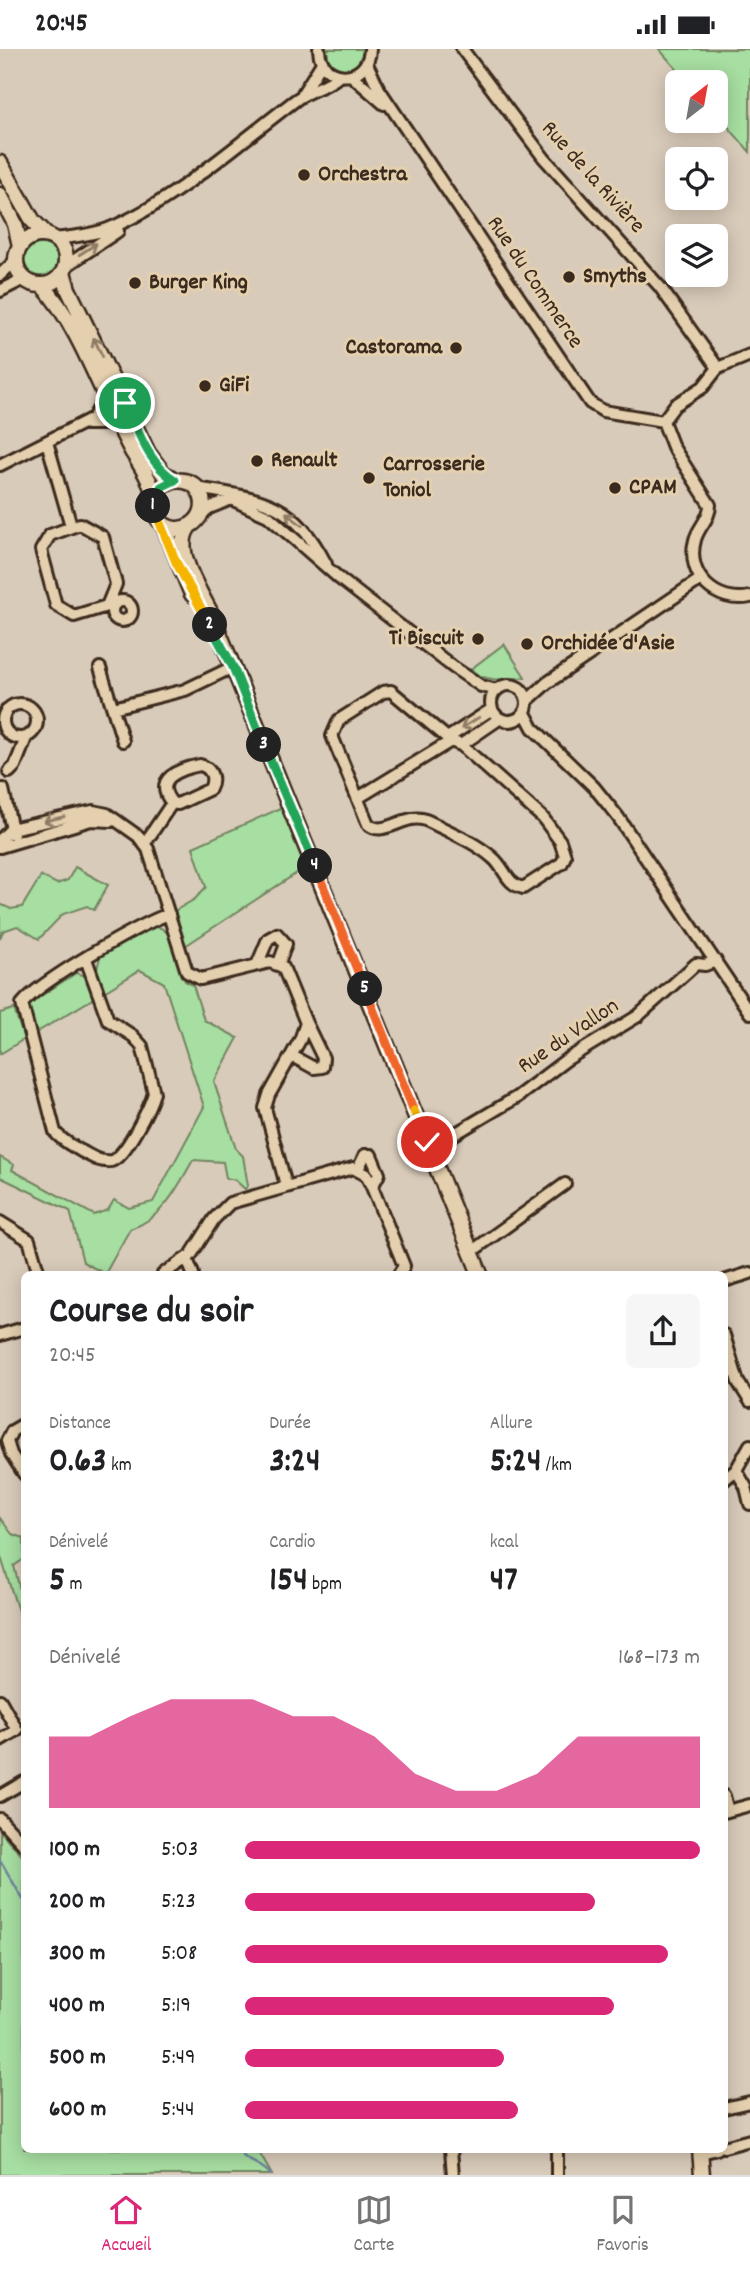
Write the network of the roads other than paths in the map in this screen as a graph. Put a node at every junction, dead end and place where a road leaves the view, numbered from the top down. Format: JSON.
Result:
{"nodes":[{"id":1,"x":319,"y":49,"type":"edge"},
{"id":2,"x":370,"y":49,"type":"edge"},
{"id":3,"x":462,"y":49,"type":"edge"},
{"id":4,"x":322,"y":63,"type":"junction"},
{"id":5,"x":367,"y":64,"type":"junction"},
{"id":6,"x":339,"y":76,"type":"junction"},
{"id":7,"x":352,"y":76,"type":"junction"},
{"id":8,"x":301,"y":97,"type":"junction"},
{"id":9,"x":402,"y":122,"type":"junction"},
{"id":10,"x":0,"y":163,"type":"edge"},
{"id":11,"x":188,"y":182,"type":"junction"},
{"id":12,"x":0,"y":195,"type":"edge"},
{"id":13,"x":51,"y":237,"type":"junction"},
{"id":14,"x":18,"y":253,"type":"junction"},
{"id":15,"x":65,"y":269,"type":"junction"},
{"id":16,"x":0,"y":275,"type":"edge"},
{"id":17,"x":24,"y":279,"type":"junction"},
{"id":18,"x":42,"y":285,"type":"junction"},
{"id":19,"x":0,"y":291,"type":"edge"},
{"id":20,"x":750,"y":355,"type":"edge"},
{"id":21,"x":718,"y":368,"type":"junction"},
{"id":22,"x":105,"y":399,"type":"junction"},
{"id":23,"x":663,"y":421,"type":"junction"},
{"id":24,"x":117,"y":424,"type":"junction"},
{"id":25,"x":78,"y":426,"type":"junction"},
{"id":26,"x":47,"y":442,"type":"junction"},
{"id":27,"x":0,"y":465,"type":"edge"},
{"id":28,"x":175,"y":480,"type":"junction"},
{"id":29,"x":196,"y":488,"type":"junction"},
{"id":30,"x":154,"y":500,"type":"junction"},
{"id":31,"x":201,"y":515,"type":"junction"},
{"id":32,"x":163,"y":524,"type":"junction"},
{"id":33,"x":71,"y":526,"type":"junction"},
{"id":34,"x":188,"y":528,"type":"junction"},
{"id":35,"x":327,"y":566,"type":"junction"},
{"id":36,"x":701,"y":579,"type":"junction"},
{"id":37,"x":750,"y":597,"type":"edge"},
{"id":38,"x":218,"y":635,"type":"junction"},
{"id":39,"x":100,"y":667,"type":"dead end"},
{"id":40,"x":233,"y":667,"type":"junction"},
{"id":41,"x":547,"y":683,"type":"junction"},
{"id":42,"x":520,"y":689,"type":"junction"},
{"id":43,"x":527,"y":701,"type":"junction"},
{"id":44,"x":495,"y":704,"type":"junction"},
{"id":45,"x":113,"y":708,"type":"junction"},
{"id":46,"x":525,"y":713,"type":"junction"},
{"id":47,"x":514,"y":721,"type":"junction"},
{"id":48,"x":533,"y":728,"type":"junction"},
{"id":49,"x":26,"y":738,"type":"dead end"},
{"id":50,"x":123,"y":741,"type":"dead end"},
{"id":51,"x":453,"y":741,"type":"junction"},
{"id":52,"x":5,"y":770,"type":"edge"},
{"id":53,"x":2,"y":789,"type":"edge"},
{"id":54,"x":358,"y":798,"type":"junction"},
{"id":55,"x":172,"y":803,"type":"junction"},
{"id":56,"x":12,"y":829,"type":"junction"},
{"id":57,"x":141,"y":839,"type":"junction"},
{"id":58,"x":0,"y":840,"type":"edge"},
{"id":59,"x":16,"y":843,"type":"junction"},
{"id":60,"x":0,"y":847,"type":"edge"},
{"id":61,"x":169,"y":914,"type":"junction"},
{"id":62,"x":704,"y":944,"type":"junction"},
{"id":63,"x":86,"y":959,"type":"junction"},
{"id":64,"x":716,"y":961,"type":"junction"},
{"id":65,"x":279,"y":963,"type":"junction"},
{"id":66,"x":696,"y":964,"type":"junction"},
{"id":67,"x":257,"y":965,"type":"junction"},
{"id":68,"x":750,"y":1013,"type":"edge"},
{"id":69,"x":306,"y":1023,"type":"junction"},
{"id":70,"x":292,"y":1056,"type":"junction"},
{"id":71,"x":419,"y":1123,"type":"junction"},
{"id":72,"x":457,"y":1132,"type":"junction"},
{"id":73,"x":433,"y":1158,"type":"junction"},
{"id":74,"x":358,"y":1169,"type":"junction"},
{"id":75,"x":565,"y":1184,"type":"dead end"},
{"id":76,"x":286,"y":1185,"type":"junction"},
{"id":77,"x":373,"y":1187,"type":"junction"},
{"id":78,"x":0,"y":1222,"type":"edge"},
{"id":79,"x":471,"y":1252,"type":"junction"},
{"id":80,"x":187,"y":1259,"type":"junction"},
{"id":81,"x":38,"y":1271,"type":"edge"},
{"id":82,"x":165,"y":1271,"type":"edge"},
{"id":83,"x":192,"y":1271,"type":"edge"},
{"id":84,"x":404,"y":1271,"type":"edge"},
{"id":85,"x":479,"y":1271,"type":"edge"},
{"id":86,"x":750,"y":1273,"type":"edge"},
{"id":87,"x":728,"y":1280,"type":"edge"},
{"id":88,"x":21,"y":1329,"type":"edge"},
{"id":89,"x":0,"y":1335,"type":"edge"},
{"id":90,"x":728,"y":1348,"type":"edge"},
{"id":91,"x":750,"y":1401,"type":"edge"},
{"id":92,"x":21,"y":1426,"type":"edge"},
{"id":93,"x":750,"y":1445,"type":"edge"},
{"id":94,"x":21,"y":1470,"type":"edge"},
{"id":95,"x":736,"y":1470,"type":"junction"},
{"id":96,"x":728,"y":1477,"type":"edge"},
{"id":97,"x":750,"y":1504,"type":"edge"},
{"id":98,"x":0,"y":1700,"type":"edge"},
{"id":99,"x":0,"y":1740,"type":"edge"},
{"id":100,"x":21,"y":1784,"type":"edge"},
{"id":101,"x":0,"y":1796,"type":"edge"},
{"id":102,"x":750,"y":1805,"type":"edge"},
{"id":103,"x":728,"y":1811,"type":"edge"},
{"id":104,"x":0,"y":1819,"type":"edge"},
{"id":105,"x":21,"y":1842,"type":"edge"},
{"id":106,"x":750,"y":2102,"type":"edge"},
{"id":107,"x":728,"y":2107,"type":"edge"},
{"id":108,"x":750,"y":2140,"type":"edge"},
{"id":109,"x":728,"y":2146,"type":"edge"},
{"id":110,"x":451,"y":2153,"type":"edge"},
{"id":111,"x":557,"y":2153,"type":"edge"},
{"id":112,"x":700,"y":2153,"type":"edge"},
{"id":113,"x":453,"y":2175,"type":"edge"},
{"id":114,"x":556,"y":2175,"type":"edge"},
{"id":115,"x":702,"y":2175,"type":"edge"}],
"edges":[{"from":1,"to":4,"type":"street"},
{"from":2,"to":5,"type":"street"},
{"from":3,"to":21,"type":"street","name":"Rue de la Rivière"},
{"from":4,"to":6,"type":"street"},
{"from":4,"to":8,"type":"street"},
{"from":5,"to":7,"type":"street"},
{"from":5,"to":9,"type":"street","name":"Rue du Commerce"},
{"from":6,"to":7,"type":"street"},
{"from":6,"to":8,"type":"street"},
{"from":7,"to":9,"type":"street","name":"Rue du Commerce"},
{"from":8,"to":11,"type":"street"},
{"from":9,"to":23,"type":"street","name":"Rue du Commerce"},
{"from":10,"to":13,"type":"main road"},
{"from":11,"to":13,"type":"street"},
{"from":15,"to":11,"type":"street","one_way":true},
{"from":12,"to":14,"type":"main road"},
{"from":13,"to":14,"type":"main road"},
{"from":13,"to":15,"type":"main road"},
{"from":14,"to":16,"type":"street"},
{"from":14,"to":17,"type":"main road"},
{"from":15,"to":18,"type":"main road"},
{"from":28,"to":15,"type":"main road","one_way":true},
{"from":17,"to":18,"type":"main road"},
{"from":17,"to":19,"type":"street"},
{"from":18,"to":22,"type":"main road"},
{"from":20,"to":21,"type":"street"},
{"from":21,"to":23,"type":"street"},
{"from":22,"to":24,"type":"main road"},
{"from":22,"to":25,"type":"street"},
{"from":23,"to":36,"type":"street"},
{"from":24,"to":25,"type":"street"},
{"from":24,"to":30,"type":"main road"},
{"from":25,"to":26,"type":"street"},
{"from":26,"to":27,"type":"street"},
{"from":26,"to":33,"type":"street"},
{"from":28,"to":29,"type":"main road"},
{"from":28,"to":30,"type":"main road"},
{"from":29,"to":31,"type":"main road"},
{"from":35,"to":29,"type":"street","one_way":true},
{"from":30,"to":32,"type":"main road"},
{"from":31,"to":34,"type":"main road"},
{"from":31,"to":35,"type":"street"},
{"from":32,"to":34,"type":"main road"},
{"from":32,"to":38,"type":"main road"},
{"from":33,"to":33,"type":"street"},
{"from":34,"to":38,"type":"main road"},
{"from":35,"to":44,"type":"street"},
{"from":36,"to":37,"type":"street"},
{"from":36,"to":41,"type":"street"},
{"from":38,"to":40,"type":"main road"},
{"from":39,"to":45,"type":"street"},
{"from":40,"to":45,"type":"street"},
{"from":40,"to":71,"type":"main road"},
{"from":41,"to":42,"type":"street"},
{"from":41,"to":43,"type":"street"},
{"from":42,"to":43,"type":"street"},
{"from":42,"to":44,"type":"street"},
{"from":43,"to":46,"type":"street"},
{"from":44,"to":47,"type":"street"},
{"from":44,"to":51,"type":"street"},
{"from":45,"to":50,"type":"street"},
{"from":46,"to":47,"type":"street"},
{"from":46,"to":48,"type":"street"},
{"from":47,"to":48,"type":"street"},
{"from":48,"to":62,"type":"street"},
{"from":49,"to":52,"type":"street"},
{"from":51,"to":54,"type":"street"},
{"from":51,"to":54,"type":"street"},
{"from":51,"to":54,"type":"street"},
{"from":52,"to":53,"type":"street"},
{"from":53,"to":56,"type":"street"},
{"from":55,"to":55,"type":"street"},
{"from":55,"to":57,"type":"street"},
{"from":57,"to":56,"type":"street","one_way":true},
{"from":56,"to":58,"type":"street"},
{"from":56,"to":59,"type":"street"},
{"from":57,"to":59,"type":"street"},
{"from":57,"to":61,"type":"street"},
{"from":59,"to":60,"type":"street"},
{"from":61,"to":63,"type":"street"},
{"from":61,"to":67,"type":"street"},
{"from":62,"to":64,"type":"street"},
{"from":62,"to":66,"type":"street","name":"Rue du Vallon"},
{"from":63,"to":63,"type":"street"},
{"from":64,"to":66,"type":"street"},
{"from":64,"to":68,"type":"street"},
{"from":65,"to":67,"type":"street"},
{"from":65,"to":67,"type":"street"},
{"from":65,"to":69,"type":"street"},
{"from":66,"to":72,"type":"street","name":"Rue du Vallon"},
{"from":69,"to":70,"type":"street"},
{"from":69,"to":70,"type":"street"},
{"from":70,"to":76,"type":"street"},
{"from":71,"to":72,"type":"street"},
{"from":71,"to":73,"type":"main road"},
{"from":72,"to":73,"type":"street","name":"Rue du Vallon"},
{"from":73,"to":79,"type":"main road"},
{"from":74,"to":76,"type":"street"},
{"from":74,"to":77,"type":"street"},
{"from":74,"to":77,"type":"street"},
{"from":75,"to":79,"type":"street"},
{"from":76,"to":80,"type":"street"},
{"from":77,"to":84,"type":"street"},
{"from":78,"to":81,"type":"street"},
{"from":79,"to":85,"type":"main road"},
{"from":80,"to":82,"type":"street"},
{"from":80,"to":83,"type":"street"},
{"from":86,"to":87,"type":"street"},
{"from":88,"to":89,"type":"street"},
{"from":90,"to":91,"type":"street"},
{"from":92,"to":94,"type":"street"},
{"from":93,"to":95,"type":"street"},
{"from":95,"to":96,"type":"street"},
{"from":95,"to":97,"type":"street"},
{"from":98,"to":99,"type":"street"},
{"from":100,"to":101,"type":"street"},
{"from":102,"to":103,"type":"street"},
{"from":104,"to":105,"type":"street"},
{"from":106,"to":107,"type":"street"},
{"from":108,"to":109,"type":"street"},
{"from":110,"to":113,"type":"street"},
{"from":111,"to":114,"type":"street"},
{"from":112,"to":115,"type":"main road"}]}
